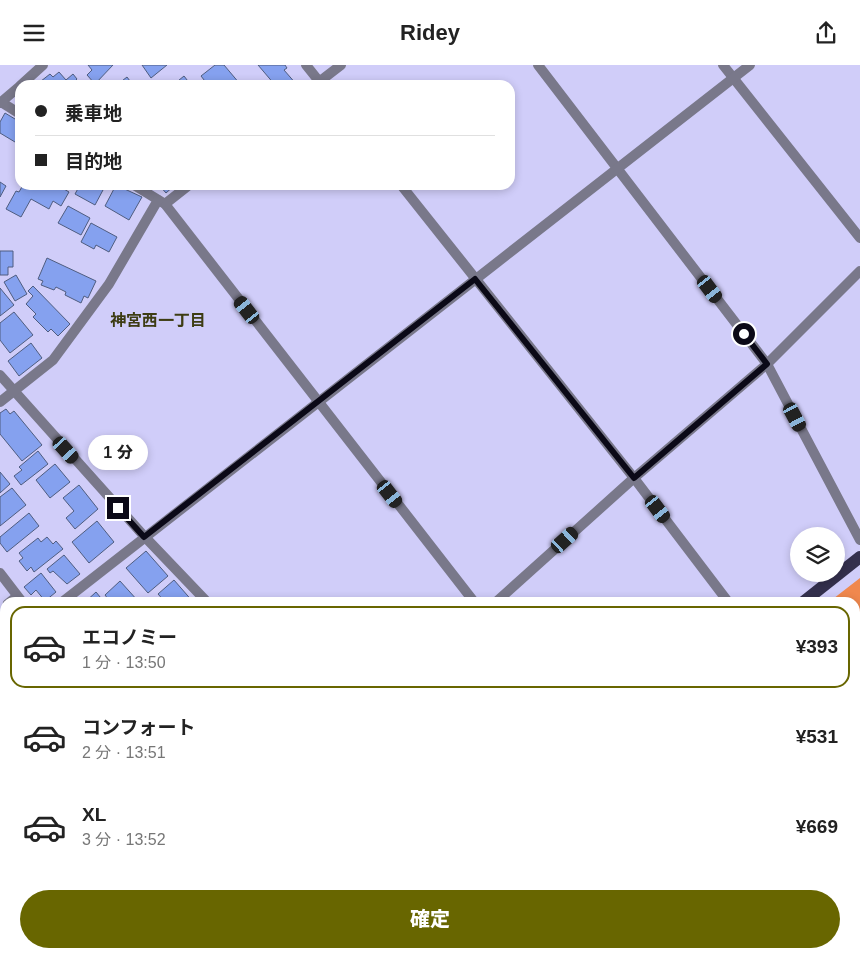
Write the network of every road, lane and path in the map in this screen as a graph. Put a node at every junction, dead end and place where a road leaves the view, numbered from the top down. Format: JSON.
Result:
{"nodes":[{"id":1,"x":43,"y":65,"type":"edge"},
{"id":2,"x":306,"y":65,"type":"edge"},
{"id":3,"x":341,"y":65,"type":"edge"},
{"id":4,"x":538,"y":65,"type":"edge"},
{"id":5,"x":723,"y":65,"type":"edge"},
{"id":6,"x":750,"y":65,"type":"edge"},
{"id":7,"x":734,"y":78,"type":"junction"},
{"id":8,"x":26,"y":80,"type":"edge"},
{"id":9,"x":316,"y":80,"type":"edge"},
{"id":10,"x":324,"y":80,"type":"edge"},
{"id":11,"x":15,"y":90,"type":"edge"},
{"id":12,"x":1,"y":103,"type":"edge"},
{"id":13,"x":15,"y":111,"type":"edge"},
{"id":14,"x":619,"y":168,"type":"junction"},
{"id":15,"x":142,"y":190,"type":"edge"},
{"id":16,"x":181,"y":190,"type":"edge"},
{"id":17,"x":405,"y":190,"type":"edge"},
{"id":18,"x":162,"y":202,"type":"junction"},
{"id":19,"x":860,"y":238,"type":"edge"},
{"id":20,"x":860,"y":271,"type":"edge"},
{"id":21,"x":475,"y":279,"type":"junction"},
{"id":22,"x":767,"y":364,"type":"junction"},
{"id":23,"x":0,"y":375,"type":"edge"},
{"id":24,"x":13,"y":392,"type":"junction"},
{"id":25,"x":317,"y":401,"type":"junction"},
{"id":26,"x":0,"y":402,"type":"edge"},
{"id":27,"x":634,"y":478,"type":"junction"},
{"id":28,"x":144,"y":537,"type":"junction"},
{"id":29,"x":860,"y":540,"type":"edge"},
{"id":30,"x":860,"y":557,"type":"edge"},
{"id":31,"x":0,"y":573,"type":"edge"},
{"id":32,"x":18,"y":597,"type":"edge"},
{"id":33,"x":69,"y":597,"type":"edge"},
{"id":34,"x":202,"y":597,"type":"edge"},
{"id":35,"x":469,"y":597,"type":"edge"},
{"id":36,"x":503,"y":597,"type":"edge"},
{"id":37,"x":724,"y":597,"type":"edge"},
{"id":38,"x":810,"y":597,"type":"edge"}],
"edges":[{"from":1,"to":8,"type":"street"},
{"from":2,"to":9,"type":"street"},
{"from":3,"to":10,"type":"street"},
{"from":4,"to":14,"type":"street"},
{"from":5,"to":7,"type":"street"},
{"from":6,"to":7,"type":"street"},
{"from":7,"to":14,"type":"street"},
{"from":7,"to":19,"type":"street"},
{"from":11,"to":12,"type":"street"},
{"from":12,"to":13,"type":"street"},
{"from":14,"to":21,"type":"street"},
{"from":14,"to":22,"type":"street"},
{"from":15,"to":18,"type":"street"},
{"from":16,"to":18,"type":"street"},
{"from":17,"to":21,"type":"street"},
{"from":18,"to":24,"type":"street"},
{"from":18,"to":25,"type":"street"},
{"from":20,"to":22,"type":"street"},
{"from":21,"to":25,"type":"street"},
{"from":21,"to":27,"type":"street"},
{"from":22,"to":27,"type":"street"},
{"from":22,"to":29,"type":"street"},
{"from":23,"to":24,"type":"street"},
{"from":24,"to":26,"type":"street"},
{"from":24,"to":28,"type":"street"},
{"from":25,"to":28,"type":"street"},
{"from":25,"to":35,"type":"street"},
{"from":27,"to":36,"type":"street"},
{"from":27,"to":37,"type":"street"},
{"from":28,"to":33,"type":"street"},
{"from":28,"to":34,"type":"street"},
{"from":30,"to":38,"type":"main road"},
{"from":31,"to":32,"type":"street"}]}
